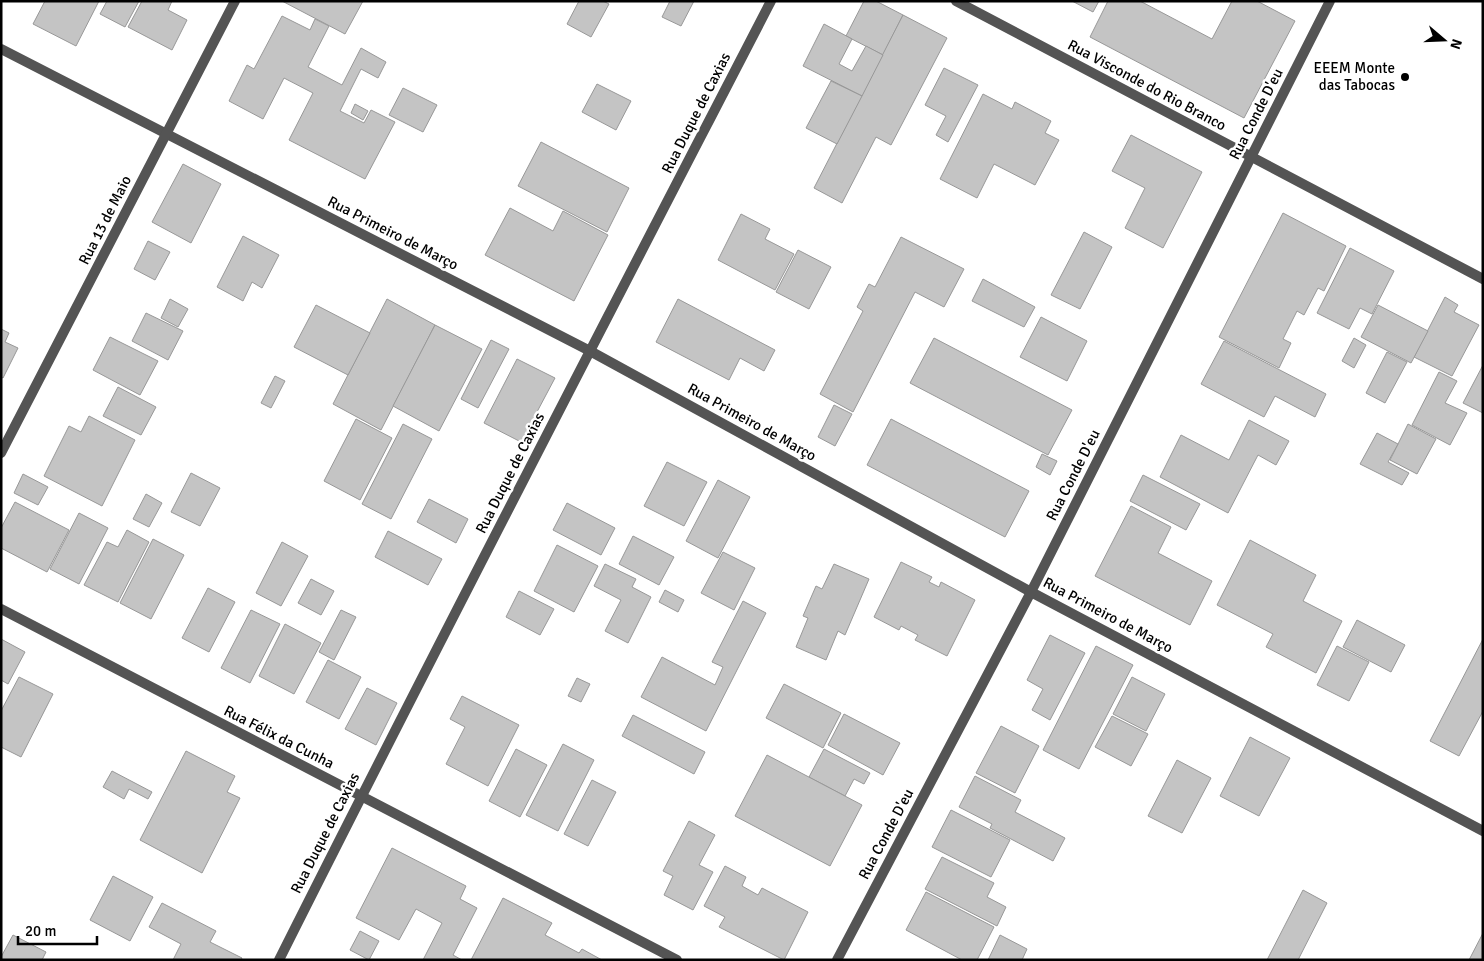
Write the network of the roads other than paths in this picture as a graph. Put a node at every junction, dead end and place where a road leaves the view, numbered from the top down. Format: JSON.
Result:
{"nodes":[{"id":1,"x":235,"y":1,"type":"edge"},
{"id":2,"x":772,"y":1,"type":"edge"},
{"id":3,"x":956,"y":1,"type":"edge"},
{"id":4,"x":1330,"y":1,"type":"edge"},
{"id":5,"x":1,"y":49,"type":"edge"},
{"id":6,"x":167,"y":134,"type":"junction"},
{"id":7,"x":1252,"y":157,"type":"junction"},
{"id":8,"x":1483,"y":279,"type":"edge"},
{"id":9,"x":590,"y":351,"type":"junction"},
{"id":10,"x":1,"y":453,"type":"edge"},
{"id":11,"x":1031,"y":592,"type":"junction"},
{"id":12,"x":1,"y":609,"type":"edge"},
{"id":13,"x":361,"y":796,"type":"junction"},
{"id":14,"x":1483,"y":832,"type":"edge"},
{"id":15,"x":279,"y":960,"type":"edge"},
{"id":16,"x":677,"y":960,"type":"edge"},
{"id":17,"x":836,"y":960,"type":"edge"}],
"edges":[{"from":1,"to":6,"type":"street","name":"Rua 13 de Maio"},
{"from":2,"to":9,"type":"street","name":"Rua Duque de Caxias"},
{"from":3,"to":7,"type":"street","name":"Rua Visconde do Rio Branco"},
{"from":4,"to":7,"type":"street","name":"Rua Conde D'eu"},
{"from":5,"to":6,"type":"street","name":"Rua Primeiro de Março"},
{"from":6,"to":9,"type":"street","name":"Rua Primeiro de Março"},
{"from":6,"to":10,"type":"street","name":"Rua 13 de Maio"},
{"from":7,"to":8,"type":"street","name":"Rua Visconde do Rio Branco"},
{"from":7,"to":11,"type":"street","name":"Rua Conde D'eu"},
{"from":9,"to":11,"type":"street","name":"Rua Primeiro de Março"},
{"from":9,"to":13,"type":"street","name":"Rua Duque de Caxias"},
{"from":11,"to":14,"type":"street","name":"Rua Primeiro de Março"},
{"from":11,"to":17,"type":"street","name":"Rua Conde D'eu"},
{"from":12,"to":13,"type":"street","name":"Rua Félix da Cunha"},
{"from":13,"to":15,"type":"street","name":"Rua Duque de Caxias"},
{"from":13,"to":16,"type":"street","name":"Rua Félix da Cunha"}]}
